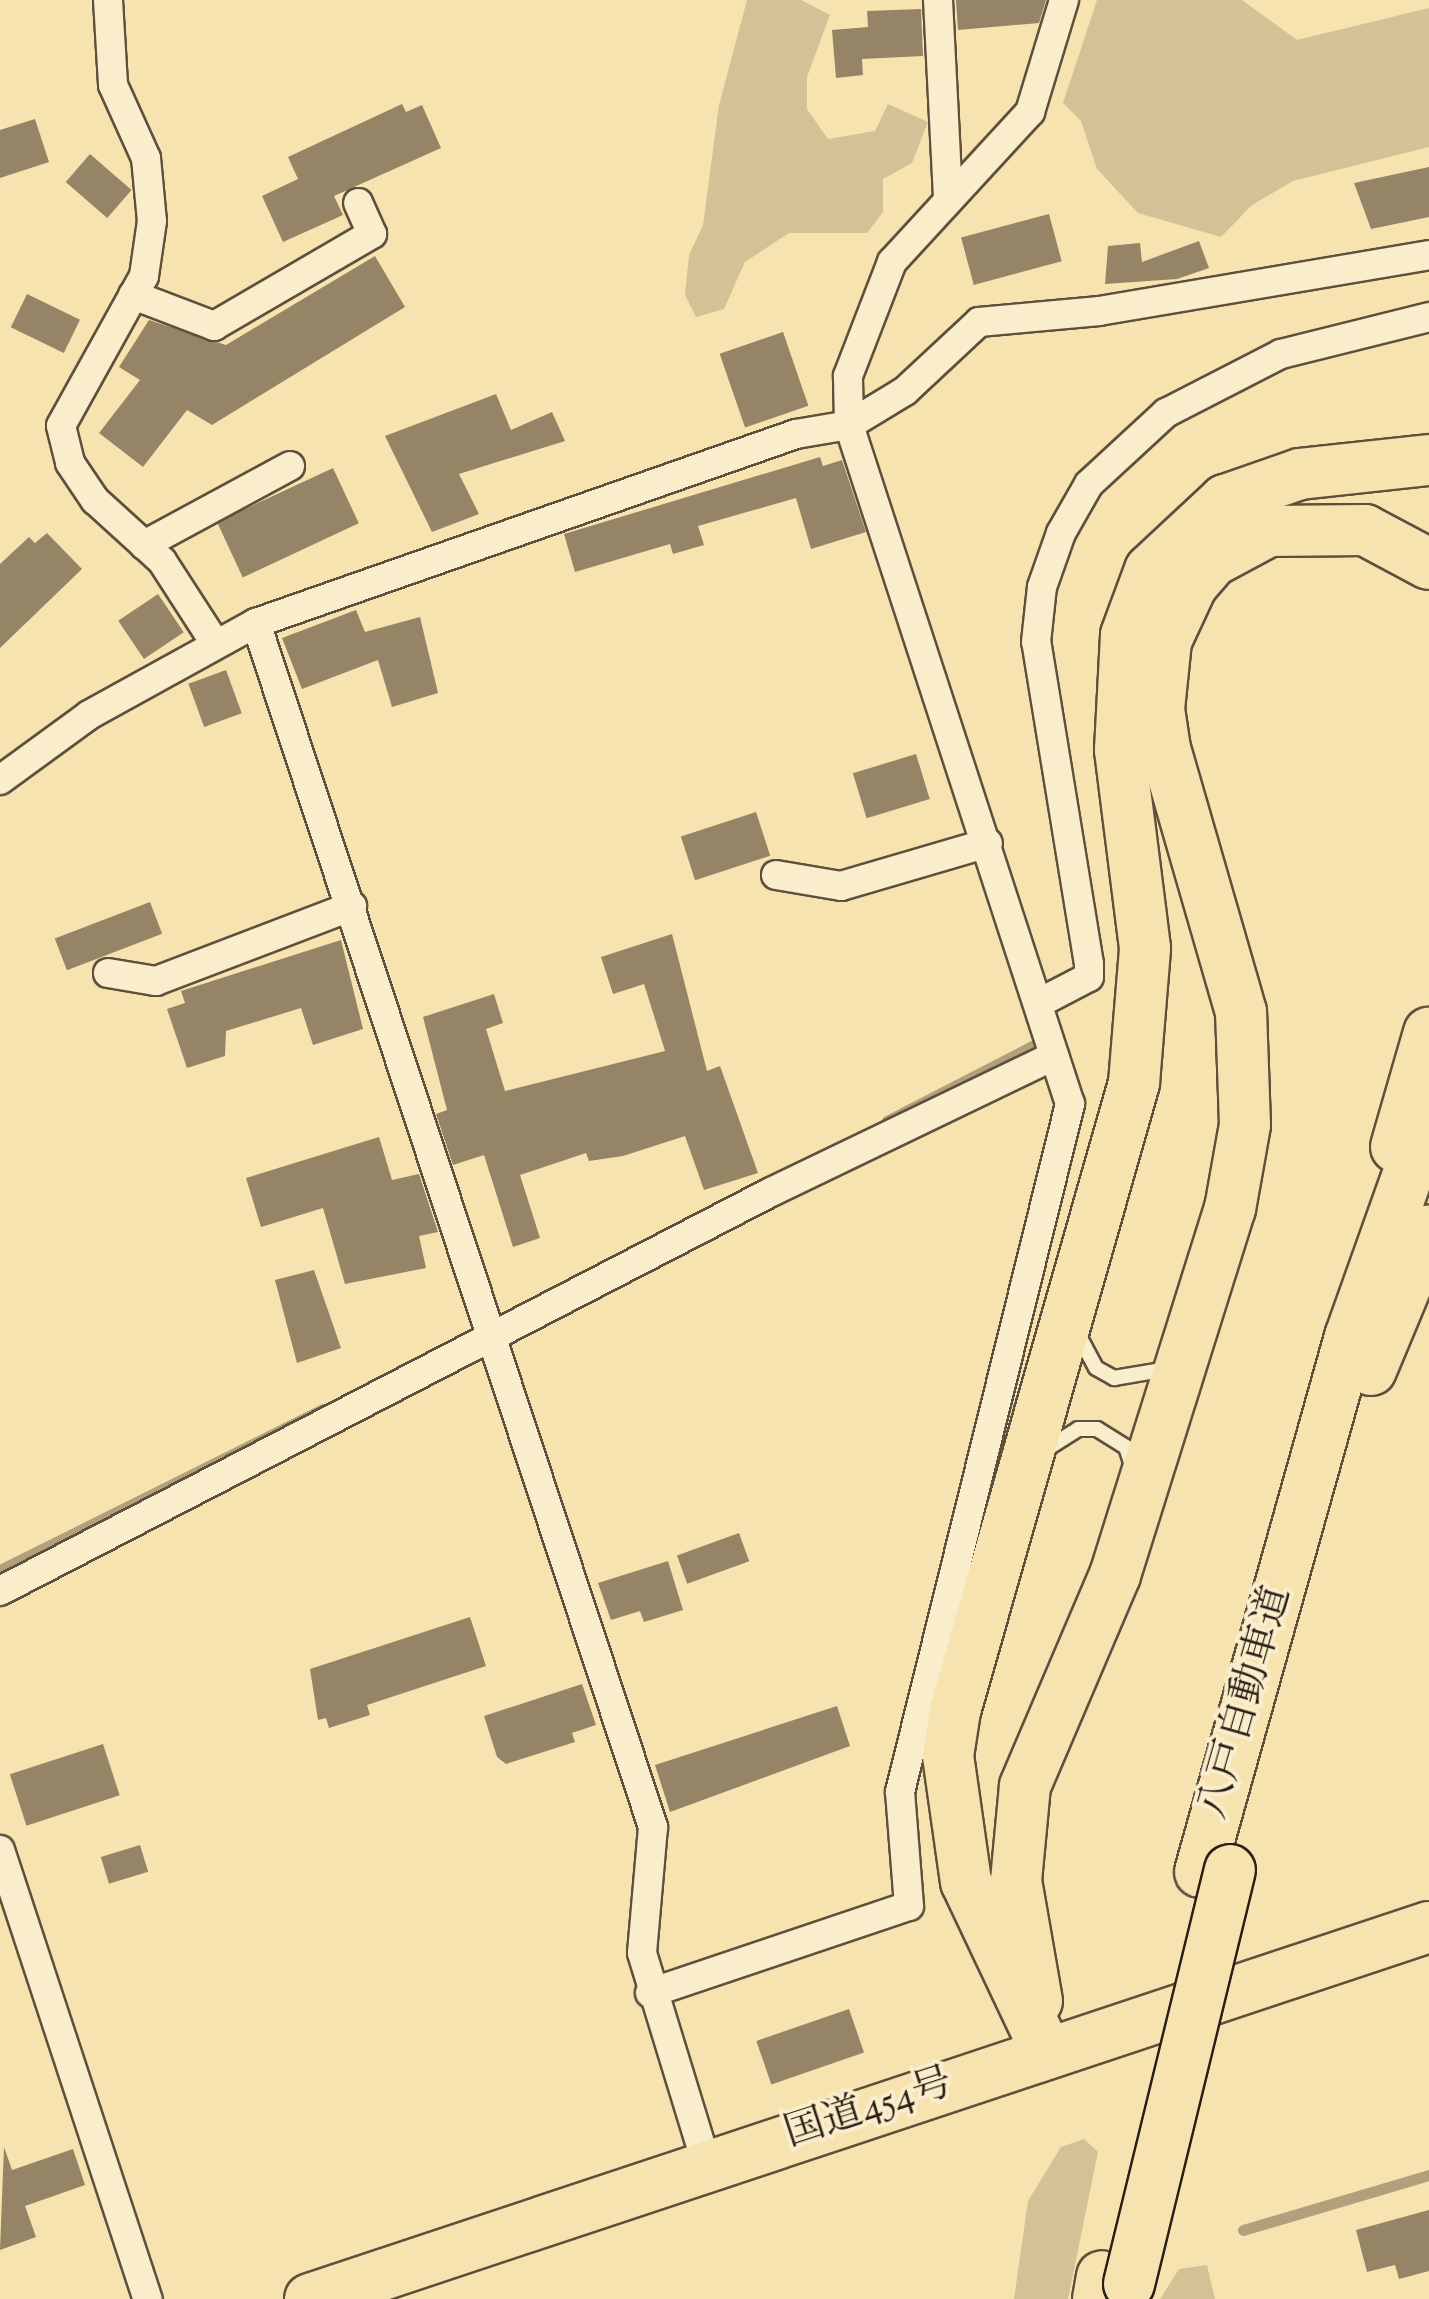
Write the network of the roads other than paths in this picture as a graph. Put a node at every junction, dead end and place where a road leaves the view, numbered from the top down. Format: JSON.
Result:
{"nodes":[{"id":1,"x":108,"y":0,"type":"edge"},
{"id":2,"x":938,"y":0,"type":"edge"},
{"id":3,"x":1064,"y":0,"type":"edge"},
{"id":4,"x":948,"y":200,"type":"junction"},
{"id":5,"x":358,"y":204,"type":"dead end"},
{"id":6,"x":1429,"y":255,"type":"edge"},
{"id":7,"x":133,"y":295,"type":"junction"},
{"id":8,"x":1429,"y":317,"type":"edge"},
{"id":9,"x":849,"y":425,"type":"junction"},
{"id":10,"x":1429,"y":460,"type":"edge"},
{"id":11,"x":290,"y":466,"type":"dead end"},
{"id":12,"x":144,"y":544,"type":"junction"},
{"id":13,"x":1429,"y":564,"type":"edge"},
{"id":14,"x":256,"y":623,"type":"junction"},
{"id":15,"x":215,"y":643,"type":"junction"},
{"id":16,"x":0,"y":780,"type":"edge"},
{"id":17,"x":988,"y":843,"type":"junction"},
{"id":18,"x":776,"y":875,"type":"dead end"},
{"id":19,"x":352,"y":906,"type":"junction"},
{"id":20,"x":108,"y":973,"type":"dead end"},
{"id":21,"x":1040,"y":1003,"type":"junction"},
{"id":22,"x":1429,"y":1034,"type":"edge"},
{"id":23,"x":1054,"y":1056,"type":"junction"},
{"id":24,"x":1429,"y":1116,"type":"edge"},
{"id":25,"x":1429,"y":1199,"type":"edge"},
{"id":26,"x":1429,"y":1232,"type":"edge"},
{"id":27,"x":1075,"y":1295,"type":"junction"},
{"id":28,"x":492,"y":1336,"type":"junction"},
{"id":29,"x":1350,"y":1336,"type":"junction"},
{"id":30,"x":1189,"y":1346,"type":"junction"},
{"id":31,"x":1358,"y":1401,"type":"junction"},
{"id":32,"x":1018,"y":1494,"type":"junction"},
{"id":33,"x":1135,"y":1511,"type":"junction"},
{"id":34,"x":0,"y":1591,"type":"edge"},
{"id":35,"x":0,"y":1850,"type":"edge"},
{"id":36,"x":1215,"y":1871,"type":"junction"},
{"id":37,"x":1429,"y":1928,"type":"edge"},
{"id":38,"x":650,"y":1992,"type":"junction"},
{"id":39,"x":1047,"y":2054,"type":"junction"},
{"id":40,"x":706,"y":2162,"type":"junction"},
{"id":41,"x":1114,"y":2290,"type":"edge"},
{"id":42,"x":148,"y":2299,"type":"edge"},
{"id":43,"x":310,"y":2299,"type":"edge"}],
"edges":[{"from":1,"to":7,"type":"street"},
{"from":2,"to":4,"type":"street"},
{"from":3,"to":4,"type":"street"},
{"from":4,"to":9,"type":"street"},
{"from":5,"to":7,"type":"street"},
{"from":6,"to":9,"type":"street"},
{"from":7,"to":12,"type":"street"},
{"from":8,"to":21,"type":"street"},
{"from":9,"to":14,"type":"street"},
{"from":9,"to":17,"type":"street"},
{"from":10,"to":27,"type":"highway"},
{"from":11,"to":12,"type":"street"},
{"from":12,"to":15,"type":"street"},
{"from":13,"to":30,"type":"highway"},
{"from":14,"to":15,"type":"street"},
{"from":14,"to":19,"type":"street"},
{"from":15,"to":16,"type":"street"},
{"from":17,"to":18,"type":"street"},
{"from":17,"to":21,"type":"street"},
{"from":19,"to":20,"type":"street"},
{"from":19,"to":28,"type":"street"},
{"from":21,"to":23,"type":"street"},
{"from":22,"to":29,"type":"highway"},
{"from":23,"to":28,"type":"street"},
{"from":23,"to":38,"type":"street"},
{"from":24,"to":29,"type":"highway","name":"八戸自動車道"},
{"from":25,"to":31,"type":"highway","name":"八戸自動車道"},
{"from":26,"to":31,"type":"highway"},
{"from":27,"to":30,"type":"lane"},
{"from":27,"to":32,"type":"highway"},
{"from":28,"to":34,"type":"street"},
{"from":28,"to":38,"type":"street"},
{"from":29,"to":36,"type":"highway","name":"八戸自動車道"},
{"from":30,"to":33,"type":"highway"},
{"from":31,"to":36,"type":"highway","name":"八戸自動車道"},
{"from":32,"to":33,"type":"lane"},
{"from":32,"to":39,"type":"highway"},
{"from":33,"to":39,"type":"highway"},
{"from":35,"to":42,"type":"street"},
{"from":36,"to":41,"type":"highway","name":"八戸自動車道"},
{"from":37,"to":39,"type":"highway","name":"国道454号"},
{"from":38,"to":40,"type":"street"},
{"from":39,"to":40,"type":"highway","name":"国道454号"},
{"from":40,"to":43,"type":"highway","name":"国道454号"}]}
